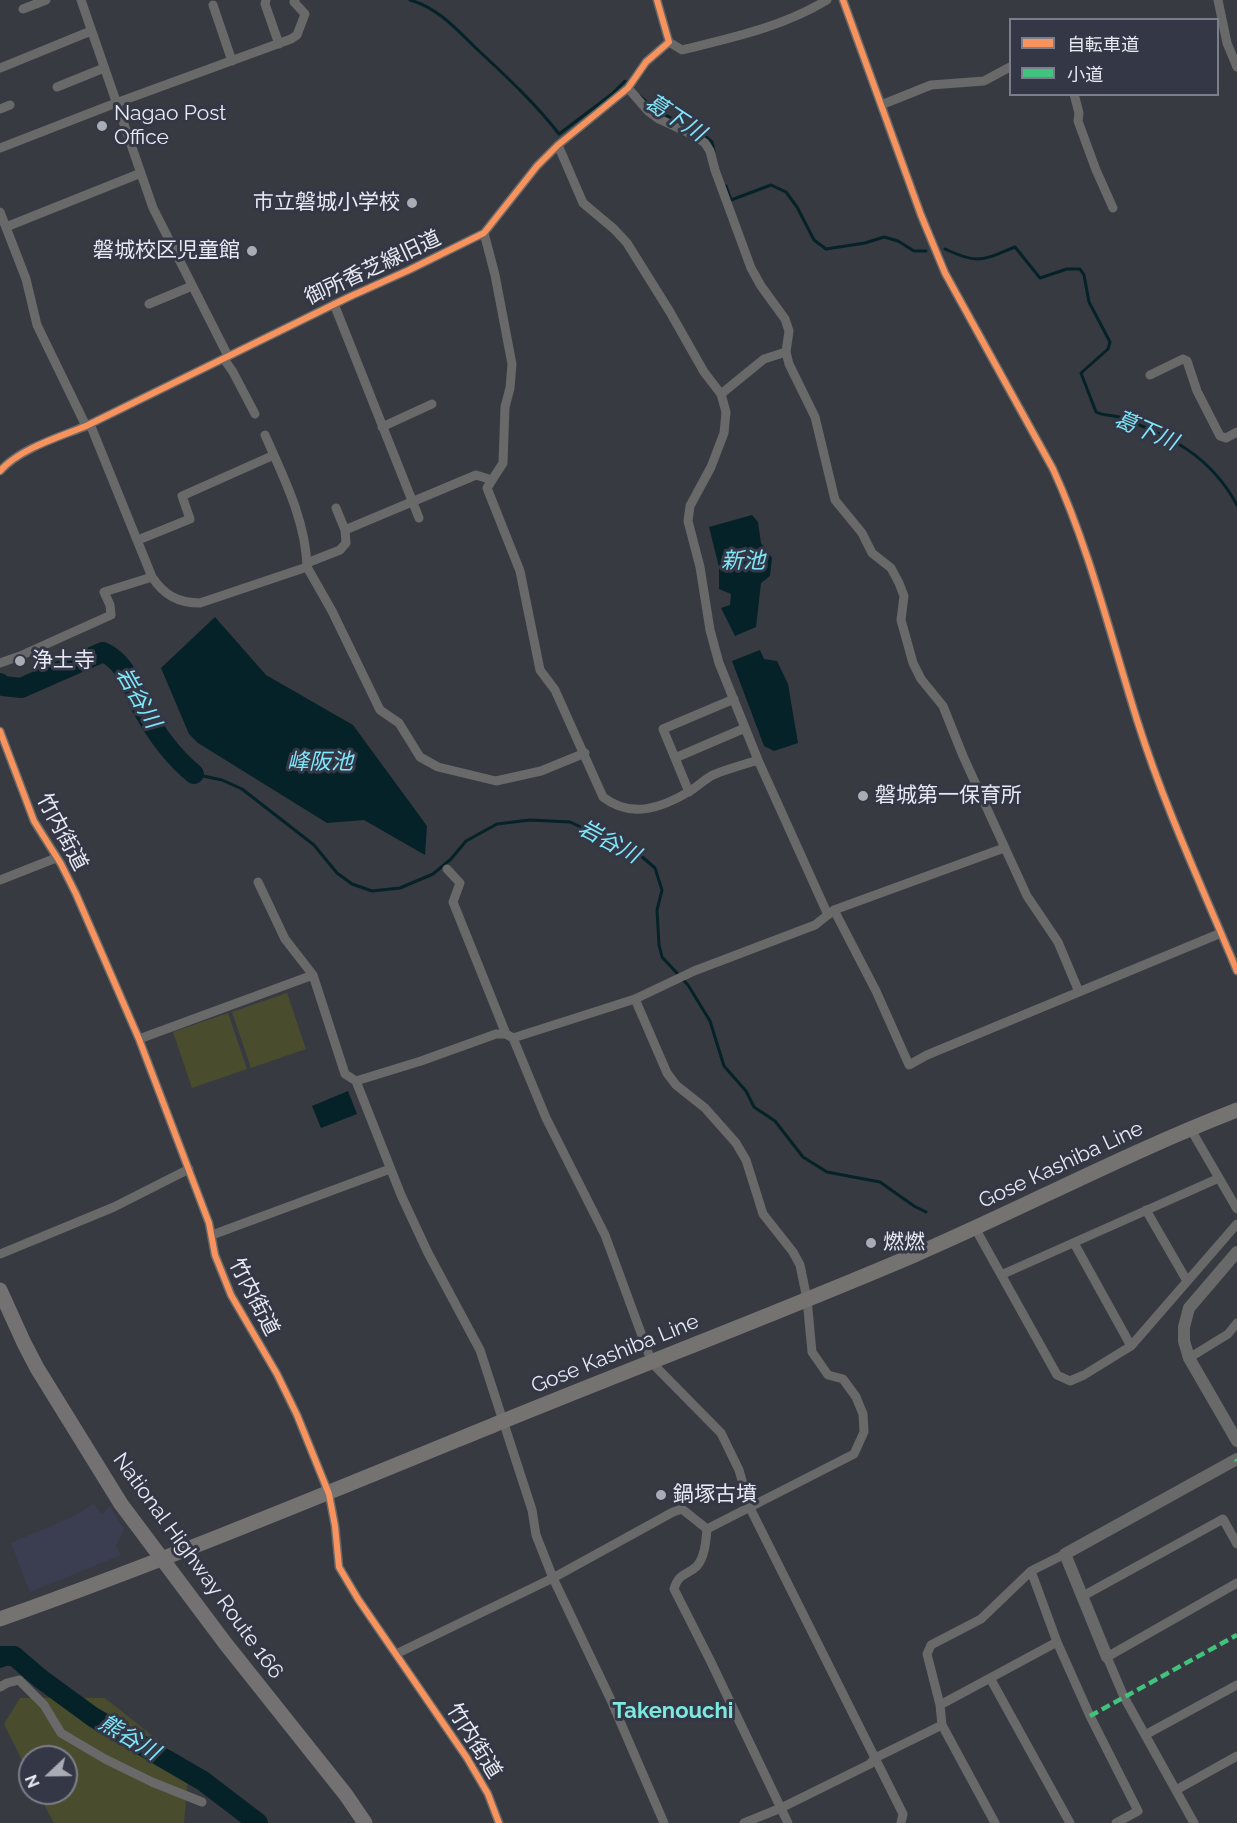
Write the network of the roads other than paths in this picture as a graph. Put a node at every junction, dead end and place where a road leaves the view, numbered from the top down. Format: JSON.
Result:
{"nodes":[{"id":1,"x":46,"y":0,"type":"edge"},
{"id":2,"x":81,"y":0,"type":"edge"},
{"id":3,"x":266,"y":0,"type":"edge"},
{"id":4,"x":295,"y":0,"type":"edge"},
{"id":5,"x":657,"y":0,"type":"edge"},
{"id":6,"x":827,"y":0,"type":"edge"},
{"id":7,"x":843,"y":0,"type":"edge"},
{"id":8,"x":1218,"y":0,"type":"edge"},
{"id":9,"x":213,"y":5,"type":"dead end"},
{"id":10,"x":23,"y":9,"type":"dead end"},
{"id":11,"x":90,"y":31,"type":"junction"},
{"id":12,"x":669,"y":42,"type":"junction"},
{"id":13,"x":279,"y":44,"type":"junction"},
{"id":14,"x":232,"y":61,"type":"junction"},
{"id":15,"x":1009,"y":67,"type":"edge"},
{"id":16,"x":1237,"y":67,"type":"edge"},
{"id":17,"x":0,"y":68,"type":"edge"},
{"id":18,"x":104,"y":68,"type":"junction"},
{"id":19,"x":57,"y":87,"type":"dead end"},
{"id":20,"x":628,"y":88,"type":"junction"},
{"id":21,"x":1075,"y":96,"type":"edge"},
{"id":22,"x":116,"y":103,"type":"junction"},
{"id":23,"x":10,"y":105,"type":"dead end"},
{"id":24,"x":881,"y":105,"type":"junction"},
{"id":25,"x":0,"y":109,"type":"edge"},
{"id":26,"x":558,"y":145,"type":"junction"},
{"id":27,"x":0,"y":148,"type":"edge"},
{"id":28,"x":141,"y":173,"type":"junction"},
{"id":29,"x":1113,"y":208,"type":"dead end"},
{"id":30,"x":0,"y":212,"type":"edge"},
{"id":31,"x":6,"y":227,"type":"junction"},
{"id":32,"x":484,"y":233,"type":"junction"},
{"id":33,"x":192,"y":286,"type":"junction"},
{"id":34,"x":149,"y":304,"type":"dead end"},
{"id":35,"x":334,"y":304,"type":"junction"},
{"id":36,"x":786,"y":352,"type":"junction"},
{"id":37,"x":226,"y":358,"type":"junction"},
{"id":38,"x":1150,"y":375,"type":"dead end"},
{"id":39,"x":721,"y":394,"type":"junction"},
{"id":40,"x":432,"y":404,"type":"dead end"},
{"id":41,"x":255,"y":414,"type":"dead end"},
{"id":42,"x":88,"y":425,"type":"junction"},
{"id":43,"x":382,"y":427,"type":"junction"},
{"id":44,"x":1237,"y":432,"type":"edge"},
{"id":45,"x":265,"y":435,"type":"dead end"},
{"id":46,"x":274,"y":455,"type":"junction"},
{"id":47,"x":0,"y":471,"type":"edge"},
{"id":48,"x":492,"y":480,"type":"junction"},
{"id":49,"x":412,"y":502,"type":"junction"},
{"id":50,"x":336,"y":508,"type":"dead end"},
{"id":51,"x":418,"y":518,"type":"dead end"},
{"id":52,"x":345,"y":530,"type":"junction"},
{"id":53,"x":138,"y":540,"type":"junction"},
{"id":54,"x":307,"y":565,"type":"junction"},
{"id":55,"x":152,"y":577,"type":"junction"},
{"id":56,"x":0,"y":663,"type":"edge"},
{"id":57,"x":734,"y":699,"type":"junction"},
{"id":58,"x":745,"y":728,"type":"junction"},
{"id":59,"x":0,"y":731,"type":"edge"},
{"id":60,"x":585,"y":753,"type":"junction"},
{"id":61,"x":675,"y":758,"type":"junction"},
{"id":62,"x":758,"y":760,"type":"junction"},
{"id":63,"x":689,"y":792,"type":"junction"},
{"id":64,"x":1004,"y":848,"type":"junction"},
{"id":65,"x":56,"y":858,"type":"junction"},
{"id":66,"x":447,"y":869,"type":"dead end"},
{"id":67,"x":0,"y":880,"type":"edge"},
{"id":68,"x":258,"y":882,"type":"dead end"},
{"id":69,"x":831,"y":912,"type":"junction"},
{"id":70,"x":1221,"y":933,"type":"junction"},
{"id":71,"x":1237,"y":971,"type":"edge"},
{"id":72,"x":313,"y":975,"type":"junction"},
{"id":73,"x":1079,"y":992,"type":"junction"},
{"id":74,"x":635,"y":999,"type":"junction"},
{"id":75,"x":510,"y":1036,"type":"junction"},
{"id":76,"x":139,"y":1039,"type":"junction"},
{"id":77,"x":356,"y":1081,"type":"junction"},
{"id":78,"x":1237,"y":1110,"type":"edge"},
{"id":79,"x":1190,"y":1128,"type":"junction"},
{"id":80,"x":189,"y":1169,"type":"junction"},
{"id":81,"x":390,"y":1169,"type":"junction"},
{"id":82,"x":1219,"y":1178,"type":"junction"},
{"id":83,"x":1237,"y":1209,"type":"edge"},
{"id":84,"x":1146,"y":1210,"type":"junction"},
{"id":85,"x":1237,"y":1224,"type":"edge"},
{"id":86,"x":975,"y":1228,"type":"junction"},
{"id":87,"x":212,"y":1235,"type":"junction"},
{"id":88,"x":1074,"y":1243,"type":"junction"},
{"id":89,"x":1237,"y":1252,"type":"edge"},
{"id":90,"x":0,"y":1254,"type":"edge"},
{"id":91,"x":1001,"y":1275,"type":"junction"},
{"id":92,"x":1187,"y":1281,"type":"junction"},
{"id":93,"x":0,"y":1290,"type":"edge"},
{"id":94,"x":807,"y":1299,"type":"junction"},
{"id":95,"x":1237,"y":1323,"type":"edge"},
{"id":96,"x":1131,"y":1346,"type":"junction"},
{"id":97,"x":1190,"y":1358,"type":"junction"},
{"id":98,"x":652,"y":1363,"type":"junction"},
{"id":99,"x":503,"y":1421,"type":"junction"},
{"id":100,"x":1237,"y":1441,"type":"edge"},
{"id":101,"x":1237,"y":1459,"type":"edge"},
{"id":102,"x":329,"y":1494,"type":"junction"},
{"id":103,"x":750,"y":1508,"type":"junction"},
{"id":104,"x":707,"y":1529,"type":"junction"},
{"id":105,"x":1237,"y":1544,"type":"edge"},
{"id":106,"x":1065,"y":1554,"type":"junction"},
{"id":107,"x":163,"y":1559,"type":"junction"},
{"id":108,"x":1031,"y":1571,"type":"junction"},
{"id":109,"x":553,"y":1578,"type":"junction"},
{"id":110,"x":1237,"y":1583,"type":"edge"},
{"id":111,"x":1083,"y":1596,"type":"junction"},
{"id":112,"x":0,"y":1619,"type":"edge"},
{"id":113,"x":1057,"y":1642,"type":"junction"},
{"id":114,"x":396,"y":1654,"type":"junction"},
{"id":115,"x":1107,"y":1657,"type":"junction"},
{"id":116,"x":990,"y":1678,"type":"junction"},
{"id":117,"x":1237,"y":1685,"type":"edge"},
{"id":118,"x":0,"y":1687,"type":"edge"},
{"id":119,"x":940,"y":1705,"type":"junction"},
{"id":120,"x":942,"y":1725,"type":"junction"},
{"id":121,"x":1145,"y":1734,"type":"junction"},
{"id":122,"x":1237,"y":1756,"type":"edge"},
{"id":123,"x":875,"y":1758,"type":"junction"},
{"id":124,"x":1176,"y":1790,"type":"junction"},
{"id":125,"x":202,"y":1802,"type":"dead end"},
{"id":126,"x":781,"y":1808,"type":"junction"},
{"id":127,"x":661,"y":1822,"type":"edge"},
{"id":128,"x":365,"y":1823,"type":"edge"},
{"id":129,"x":499,"y":1823,"type":"edge"},
{"id":130,"x":744,"y":1823,"type":"edge"},
{"id":131,"x":788,"y":1823,"type":"edge"},
{"id":132,"x":901,"y":1823,"type":"edge"},
{"id":133,"x":995,"y":1823,"type":"edge"},
{"id":134,"x":1070,"y":1823,"type":"edge"},
{"id":135,"x":1116,"y":1823,"type":"edge"},
{"id":136,"x":1194,"y":1823,"type":"edge"}],
"edges":[{"from":1,"to":10,"type":"street"},
{"from":2,"to":11,"type":"street"},
{"from":3,"to":13,"type":"street"},
{"from":4,"to":13,"type":"street"},
{"from":5,"to":12,"type":"street"},
{"from":6,"to":12,"type":"street"},
{"from":7,"to":24,"type":"street"},
{"from":8,"to":16,"type":"street"},
{"from":9,"to":14,"type":"street"},
{"from":11,"to":17,"type":"street"},
{"from":11,"to":18,"type":"street"},
{"from":12,"to":20,"type":"street","name":"御所香芝線旧道"},
{"from":13,"to":14,"type":"street"},
{"from":14,"to":22,"type":"street"},
{"from":15,"to":24,"type":"street"},
{"from":18,"to":19,"type":"street"},
{"from":18,"to":22,"type":"street"},
{"from":20,"to":26,"type":"street","name":"御所香芝線旧道"},
{"from":20,"to":36,"type":"street"},
{"from":21,"to":29,"type":"street"},
{"from":22,"to":27,"type":"street"},
{"from":22,"to":28,"type":"street"},
{"from":23,"to":25,"type":"street"},
{"from":24,"to":70,"type":"street"},
{"from":26,"to":32,"type":"street","name":"御所香芝線旧道"},
{"from":26,"to":39,"type":"street"},
{"from":28,"to":31,"type":"street"},
{"from":28,"to":33,"type":"street"},
{"from":30,"to":31,"type":"street"},
{"from":31,"to":42,"type":"street"},
{"from":32,"to":35,"type":"street","name":"御所香芝線旧道"},
{"from":32,"to":48,"type":"street"},
{"from":33,"to":34,"type":"street"},
{"from":33,"to":37,"type":"street"},
{"from":35,"to":37,"type":"street","name":"御所香芝線旧道"},
{"from":35,"to":43,"type":"street"},
{"from":36,"to":39,"type":"street"},
{"from":36,"to":64,"type":"street"},
{"from":37,"to":41,"type":"street"},
{"from":37,"to":42,"type":"street","name":"御所香芝線旧道"},
{"from":38,"to":44,"type":"street"},
{"from":39,"to":57,"type":"street"},
{"from":40,"to":43,"type":"street"},
{"from":42,"to":47,"type":"street","name":"御所香芝線旧道"},
{"from":42,"to":53,"type":"street"},
{"from":43,"to":49,"type":"street"},
{"from":45,"to":46,"type":"street"},
{"from":46,"to":53,"type":"street"},
{"from":46,"to":54,"type":"street"},
{"from":48,"to":49,"type":"street"},
{"from":48,"to":60,"type":"street"},
{"from":49,"to":51,"type":"street"},
{"from":49,"to":52,"type":"street"},
{"from":50,"to":52,"type":"street"},
{"from":52,"to":54,"type":"street"},
{"from":53,"to":55,"type":"street"},
{"from":54,"to":55,"type":"street"},
{"from":54,"to":60,"type":"street"},
{"from":55,"to":56,"type":"street"},
{"from":57,"to":58,"type":"street"},
{"from":57,"to":61,"type":"street"},
{"from":58,"to":61,"type":"street"},
{"from":58,"to":62,"type":"street"},
{"from":59,"to":65,"type":"street","name":"竹内街道"},
{"from":60,"to":63,"type":"street"},
{"from":61,"to":63,"type":"street"},
{"from":62,"to":63,"type":"street"},
{"from":62,"to":69,"type":"street"},
{"from":64,"to":69,"type":"street"},
{"from":64,"to":73,"type":"street"},
{"from":65,"to":67,"type":"street"},
{"from":65,"to":76,"type":"street","name":"竹内街道"},
{"from":66,"to":75,"type":"street"},
{"from":68,"to":72,"type":"street"},
{"from":69,"to":73,"type":"street"},
{"from":69,"to":74,"type":"street"},
{"from":70,"to":71,"type":"street"},
{"from":70,"to":73,"type":"street"},
{"from":72,"to":76,"type":"street"},
{"from":72,"to":77,"type":"street"},
{"from":74,"to":75,"type":"street"},
{"from":74,"to":94,"type":"street"},
{"from":75,"to":77,"type":"street"},
{"from":75,"to":98,"type":"street"},
{"from":76,"to":80,"type":"street","name":"竹内街道"},
{"from":77,"to":81,"type":"street"},
{"from":78,"to":79,"type":"main road","name":"Gose Kashiba Line"},
{"from":79,"to":82,"type":"street"},
{"from":79,"to":86,"type":"main road","name":"Gose Kashiba Line"},
{"from":80,"to":87,"type":"street","name":"竹内街道"},
{"from":80,"to":90,"type":"street"},
{"from":81,"to":87,"type":"street"},
{"from":81,"to":99,"type":"street"},
{"from":82,"to":83,"type":"street"},
{"from":82,"to":84,"type":"street"},
{"from":84,"to":88,"type":"street"},
{"from":84,"to":92,"type":"street"},
{"from":85,"to":92,"type":"street"},
{"from":86,"to":91,"type":"street"},
{"from":86,"to":94,"type":"main road","name":"Gose Kashiba Line"},
{"from":87,"to":102,"type":"street","name":"竹内街道"},
{"from":88,"to":91,"type":"street"},
{"from":88,"to":96,"type":"street"},
{"from":89,"to":97,"type":"street"},
{"from":91,"to":96,"type":"street"},
{"from":92,"to":96,"type":"street"},
{"from":93,"to":107,"type":"highway","name":"National Highway Route 166"},
{"from":94,"to":98,"type":"main road","name":"Gose Kashiba Line"},
{"from":94,"to":103,"type":"street"},
{"from":95,"to":97,"type":"street"},
{"from":97,"to":100,"type":"street"},
{"from":98,"to":99,"type":"main road","name":"Gose Kashiba Line"},
{"from":98,"to":103,"type":"street"},
{"from":99,"to":102,"type":"main road","name":"Gose Kashiba Line"},
{"from":99,"to":109,"type":"street"},
{"from":101,"to":106,"type":"street"},
{"from":102,"to":107,"type":"main road","name":"Gose Kashiba Line"},
{"from":102,"to":114,"type":"street","name":"竹内街道"},
{"from":103,"to":104,"type":"street"},
{"from":103,"to":123,"type":"street"},
{"from":104,"to":109,"type":"street"},
{"from":104,"to":126,"type":"street"},
{"from":105,"to":111,"type":"street"},
{"from":106,"to":108,"type":"street"},
{"from":106,"to":111,"type":"street"},
{"from":107,"to":112,"type":"main road","name":"Gose Kashiba Line"},
{"from":107,"to":128,"type":"highway","name":"National Highway Route 166"},
{"from":108,"to":113,"type":"street"},
{"from":108,"to":119,"type":"street"},
{"from":109,"to":114,"type":"street"},
{"from":109,"to":127,"type":"street"},
{"from":110,"to":115,"type":"street"},
{"from":111,"to":115,"type":"street"},
{"from":113,"to":116,"type":"street"},
{"from":113,"to":135,"type":"street"},
{"from":114,"to":129,"type":"street","name":"竹内街道"},
{"from":115,"to":121,"type":"street"},
{"from":116,"to":119,"type":"street"},
{"from":116,"to":134,"type":"street"},
{"from":117,"to":121,"type":"street"},
{"from":118,"to":125,"type":"street"},
{"from":119,"to":120,"type":"street"},
{"from":120,"to":123,"type":"street"},
{"from":120,"to":133,"type":"street"},
{"from":121,"to":124,"type":"street"},
{"from":122,"to":124,"type":"street"},
{"from":123,"to":126,"type":"street"},
{"from":123,"to":132,"type":"street"},
{"from":124,"to":136,"type":"street"},
{"from":126,"to":130,"type":"street"},
{"from":126,"to":131,"type":"street"}]}
